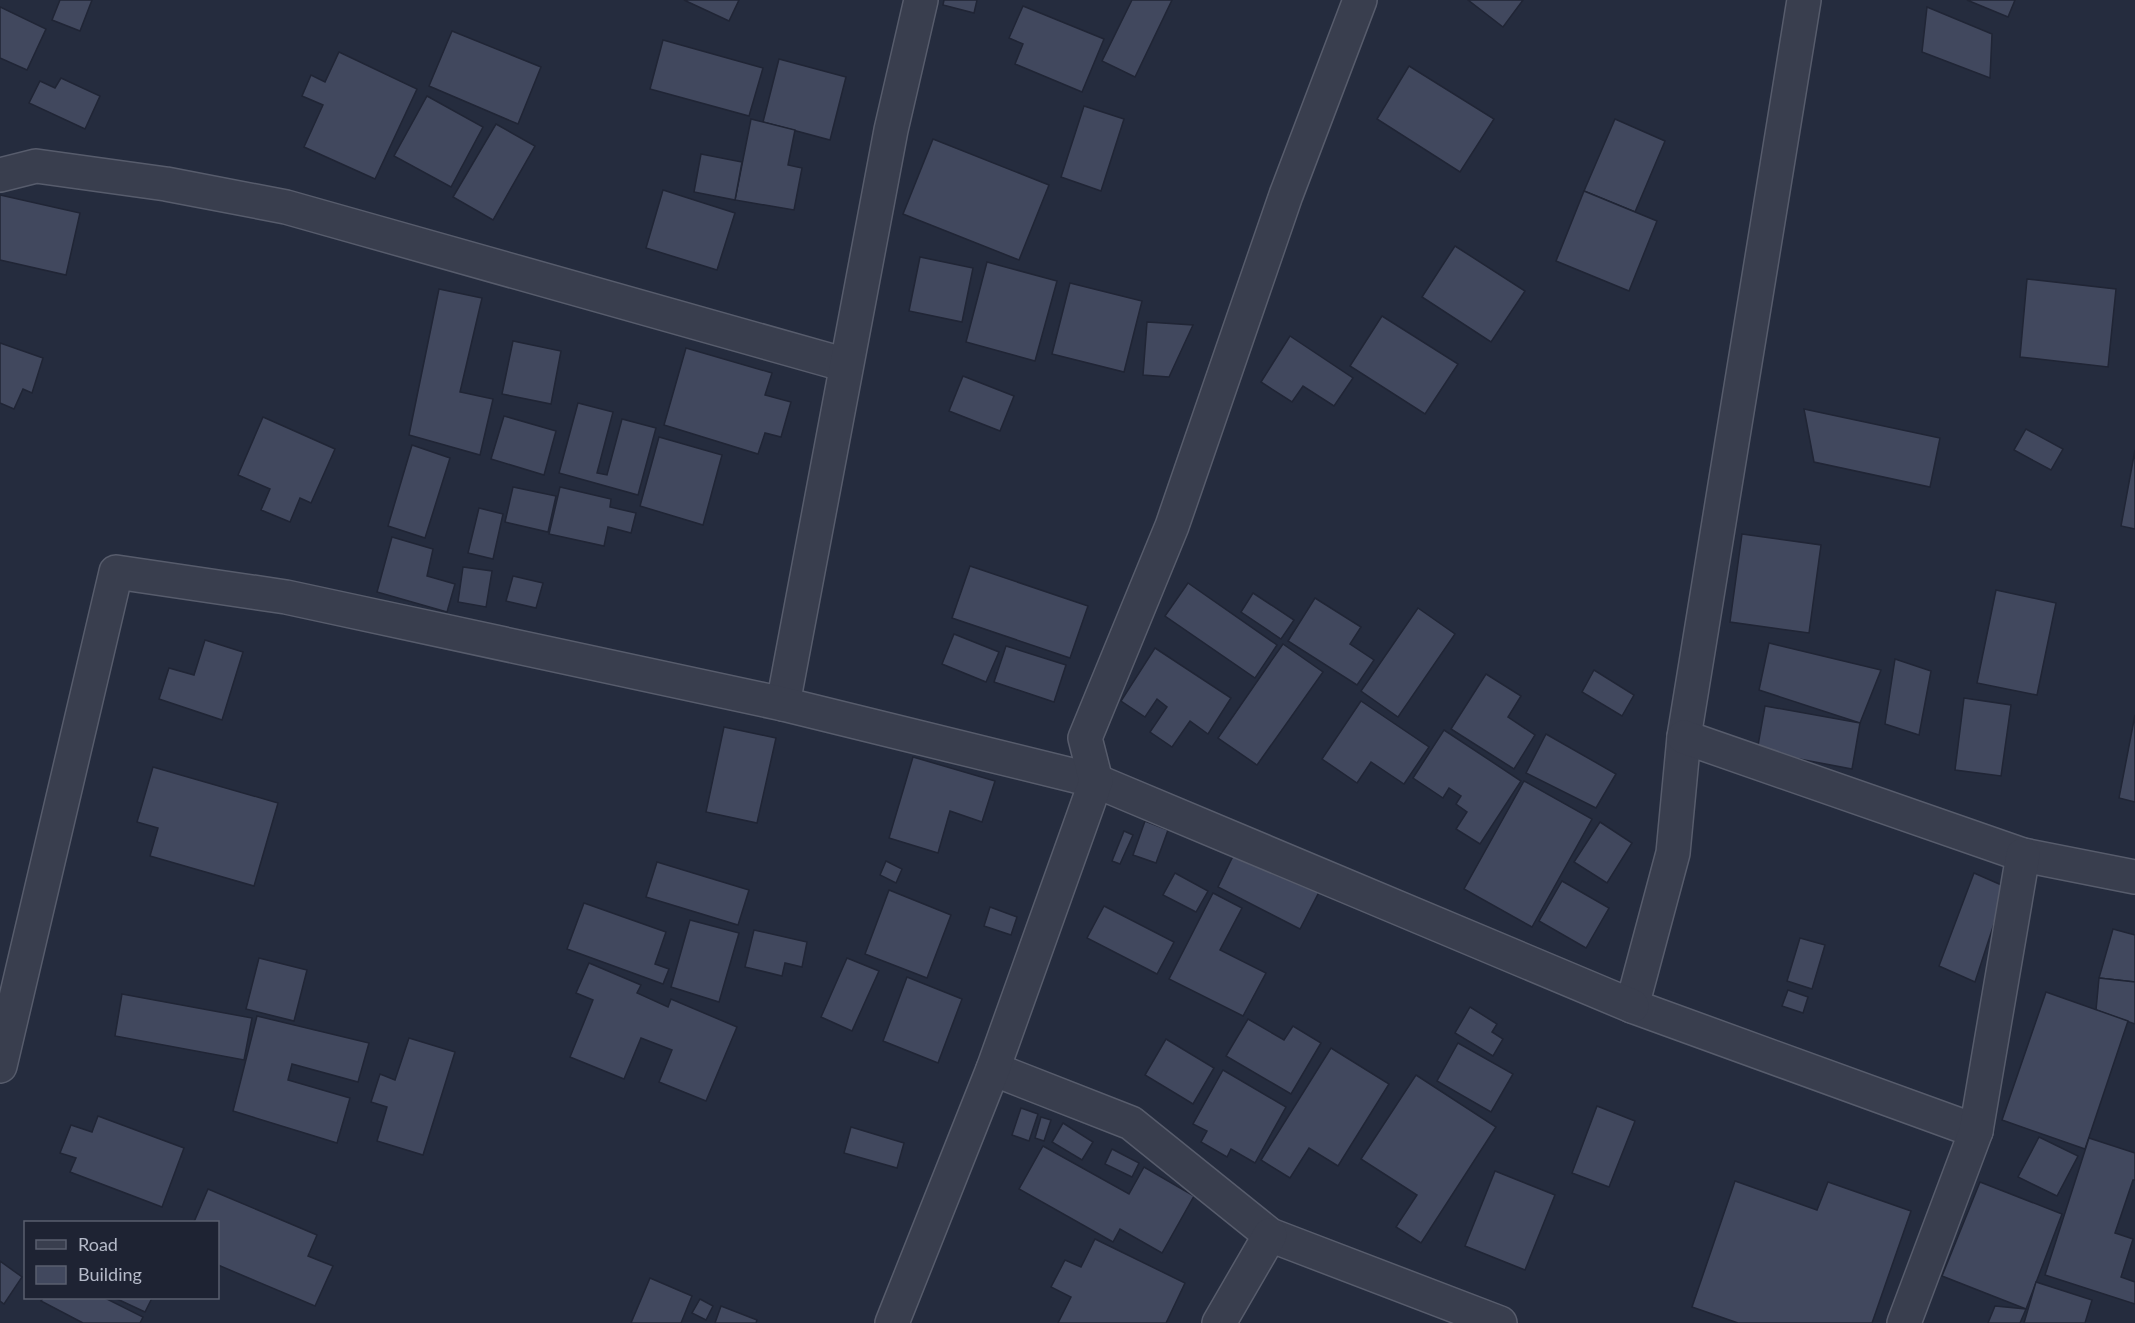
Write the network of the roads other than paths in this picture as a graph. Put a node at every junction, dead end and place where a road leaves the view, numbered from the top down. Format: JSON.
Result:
{"nodes":[{"id":1,"x":921,"y":0,"type":"edge"},
{"id":2,"x":1360,"y":0,"type":"edge"},
{"id":3,"x":1804,"y":0,"type":"edge"},
{"id":4,"x":0,"y":174,"type":"edge"},
{"id":5,"x":846,"y":365,"type":"junction"},
{"id":6,"x":783,"y":704,"type":"junction"},
{"id":7,"x":1684,"y":737,"type":"junction"},
{"id":8,"x":1096,"y":781,"type":"junction"},
{"id":9,"x":2023,"y":855,"type":"junction"},
{"id":10,"x":2135,"y":877,"type":"edge"},
{"id":11,"x":1632,"y":1006,"type":"junction"},
{"id":12,"x":0,"y":1066,"type":"edge"},
{"id":13,"x":993,"y":1069,"type":"junction"},
{"id":14,"x":1976,"y":1131,"type":"junction"},
{"id":15,"x":1270,"y":1235,"type":"junction"},
{"id":16,"x":892,"y":1323,"type":"edge"},
{"id":17,"x":1219,"y":1323,"type":"edge"},
{"id":18,"x":1500,"y":1323,"type":"edge"},
{"id":19,"x":1904,"y":1323,"type":"edge"}],
"edges":[{"from":1,"to":5,"type":"street"},
{"from":2,"to":8,"type":"street"},
{"from":3,"to":7,"type":"street"},
{"from":4,"to":5,"type":"street"},
{"from":5,"to":6,"type":"street"},
{"from":6,"to":8,"type":"street"},
{"from":6,"to":12,"type":"street"},
{"from":7,"to":9,"type":"street"},
{"from":7,"to":11,"type":"street"},
{"from":8,"to":11,"type":"street"},
{"from":8,"to":13,"type":"street"},
{"from":9,"to":10,"type":"street"},
{"from":9,"to":14,"type":"street"},
{"from":11,"to":14,"type":"street"},
{"from":13,"to":15,"type":"street"},
{"from":13,"to":16,"type":"street"},
{"from":14,"to":19,"type":"street"},
{"from":15,"to":17,"type":"street"},
{"from":15,"to":18,"type":"street"}]}
